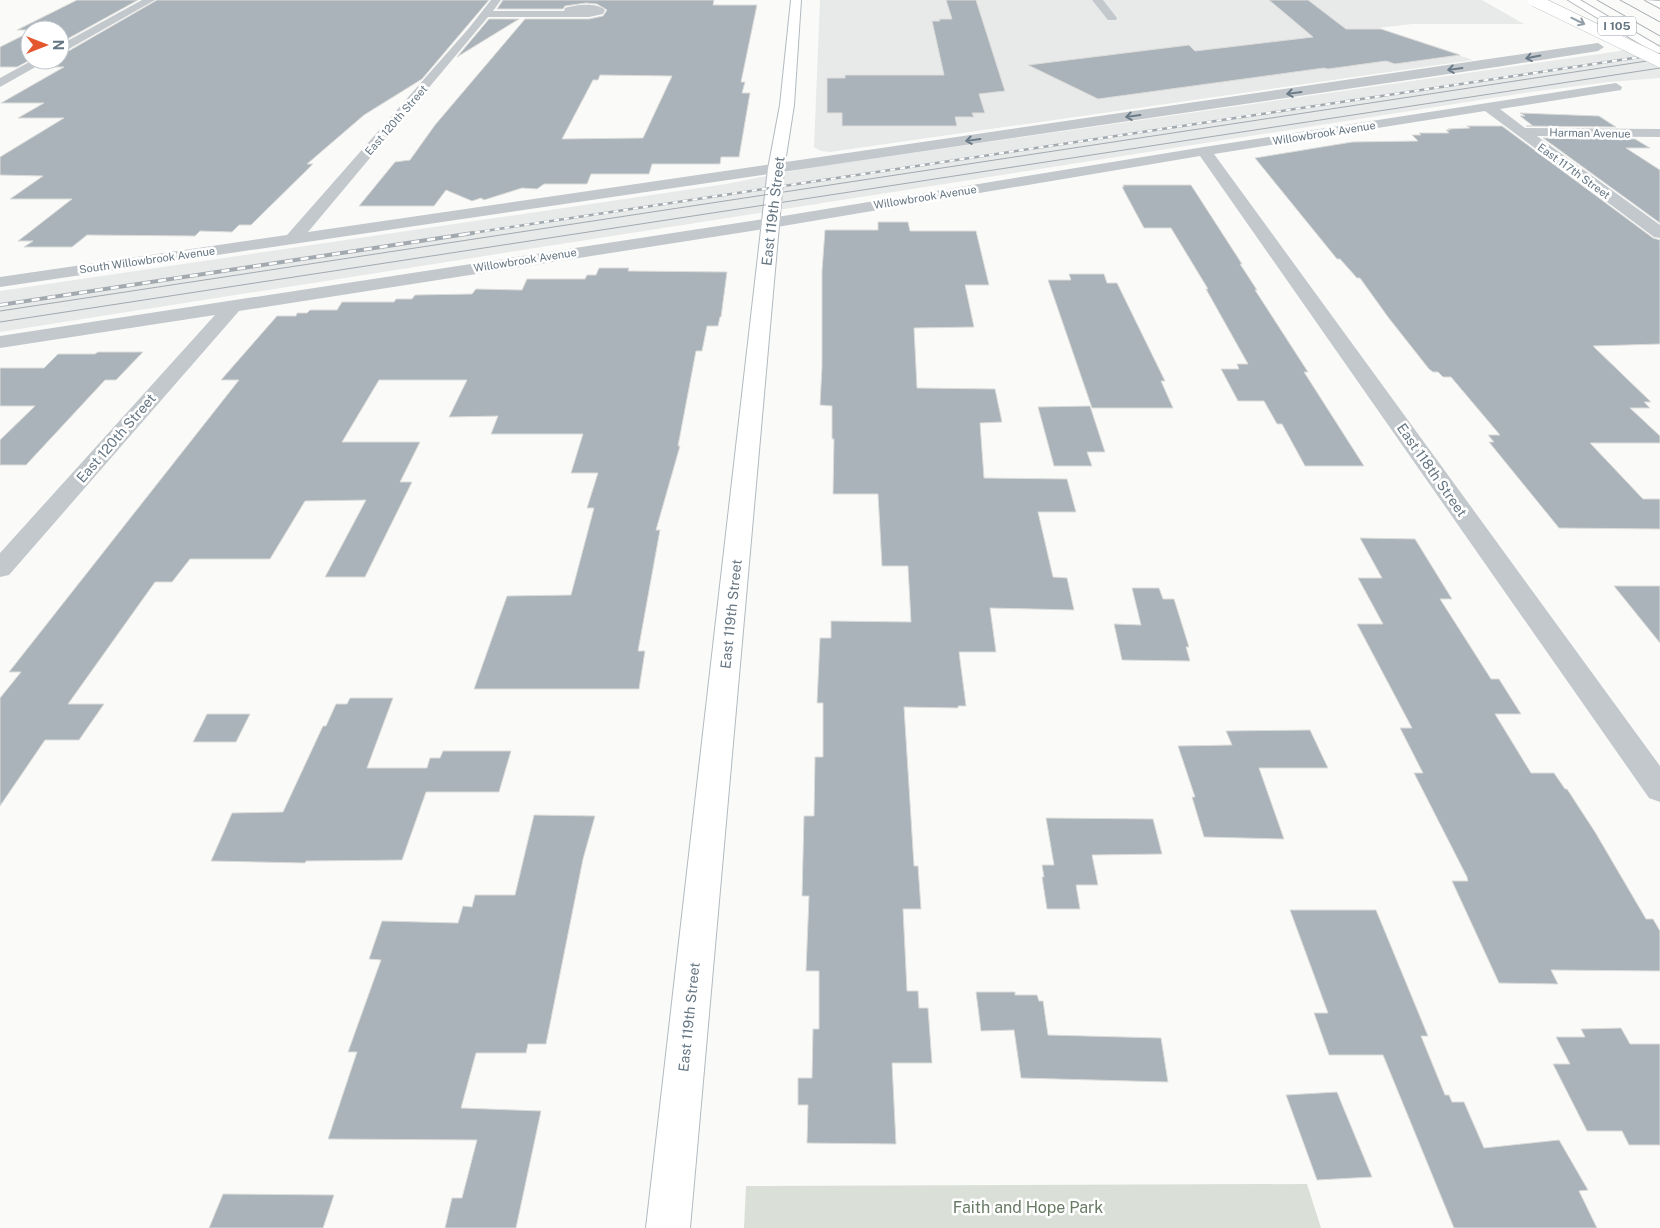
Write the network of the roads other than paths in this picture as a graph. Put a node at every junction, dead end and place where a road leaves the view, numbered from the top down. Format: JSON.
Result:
{"nodes":[{"id":1,"x":150,"y":0,"type":"edge"},
{"id":2,"x":496,"y":0,"type":"edge"},
{"id":3,"x":796,"y":0,"type":"edge"},
{"id":4,"x":1097,"y":0,"type":"edge"},
{"id":5,"x":1534,"y":0,"type":"edge"},
{"id":6,"x":1573,"y":0,"type":"edge"},
{"id":7,"x":1650,"y":0,"type":"edge"},
{"id":8,"x":1660,"y":5,"type":"edge"},
{"id":9,"x":570,"y":13,"type":"dead end"},
{"id":10,"x":485,"y":14,"type":"junction"},
{"id":11,"x":1112,"y":18,"type":"dead end"},
{"id":12,"x":70,"y":44,"type":"edge"},
{"id":13,"x":1598,"y":46,"type":"dead end"},
{"id":14,"x":1660,"y":52,"type":"edge"},
{"id":15,"x":1660,"y":61,"type":"edge"},
{"id":16,"x":24,"y":70,"type":"edge"},
{"id":17,"x":0,"y":83,"type":"edge"},
{"id":18,"x":1616,"y":87,"type":"dead end"},
{"id":19,"x":1488,"y":108,"type":"junction"},
{"id":20,"x":1520,"y":132,"type":"junction"},
{"id":21,"x":1660,"y":134,"type":"edge"},
{"id":22,"x":1204,"y":151,"type":"junction"},
{"id":23,"x":776,"y":168,"type":"junction"},
{"id":24,"x":771,"y":223,"type":"junction"},
{"id":25,"x":1657,"y":229,"type":"edge"},
{"id":26,"x":293,"y":239,"type":"junction"},
{"id":27,"x":0,"y":282,"type":"edge"},
{"id":28,"x":233,"y":306,"type":"junction"},
{"id":29,"x":0,"y":342,"type":"edge"},
{"id":30,"x":0,"y":569,"type":"edge"},
{"id":31,"x":1660,"y":790,"type":"edge"},
{"id":32,"x":668,"y":1228,"type":"edge"}],
"edges":[{"from":1,"to":12,"type":"street"},
{"from":2,"to":10,"type":"street","name":"East 120th Street"},
{"from":3,"to":23,"type":"main road","name":"East 119th Street"},
{"from":4,"to":11,"type":"street"},
{"from":5,"to":15,"type":"main road","one_way":true,"bridge":true},
{"from":6,"to":14,"type":"main road","number":"I 105"},
{"from":7,"to":8,"type":"main road"},
{"from":9,"to":10,"type":"street"},
{"from":10,"to":26,"type":"street","name":"East 120th Street"},
{"from":13,"to":23,"type":"street","one_way":true},
{"from":16,"to":17,"type":"street"},
{"from":18,"to":19,"type":"street","name":"Willowbrook Avenue"},
{"from":19,"to":20,"type":"street","name":"East 117th Street"},
{"from":19,"to":22,"type":"street","name":"Willowbrook Avenue"},
{"from":20,"to":21,"type":"street","name":"Harman Avenue"},
{"from":20,"to":25,"type":"street","name":"East 117th Street"},
{"from":22,"to":24,"type":"street","name":"Willowbrook Avenue"},
{"from":22,"to":31,"type":"street","name":"East 118th Street"},
{"from":23,"to":24,"type":"main road","name":"East 119th Street"},
{"from":23,"to":26,"type":"street"},
{"from":24,"to":28,"type":"street","name":"Willowbrook Avenue"},
{"from":24,"to":32,"type":"main road","name":"East 119th Street"},
{"from":26,"to":27,"type":"street","name":"South Willowbrook Avenue"},
{"from":28,"to":29,"type":"street"},
{"from":28,"to":30,"type":"street","name":"East 120th Street"}]}
